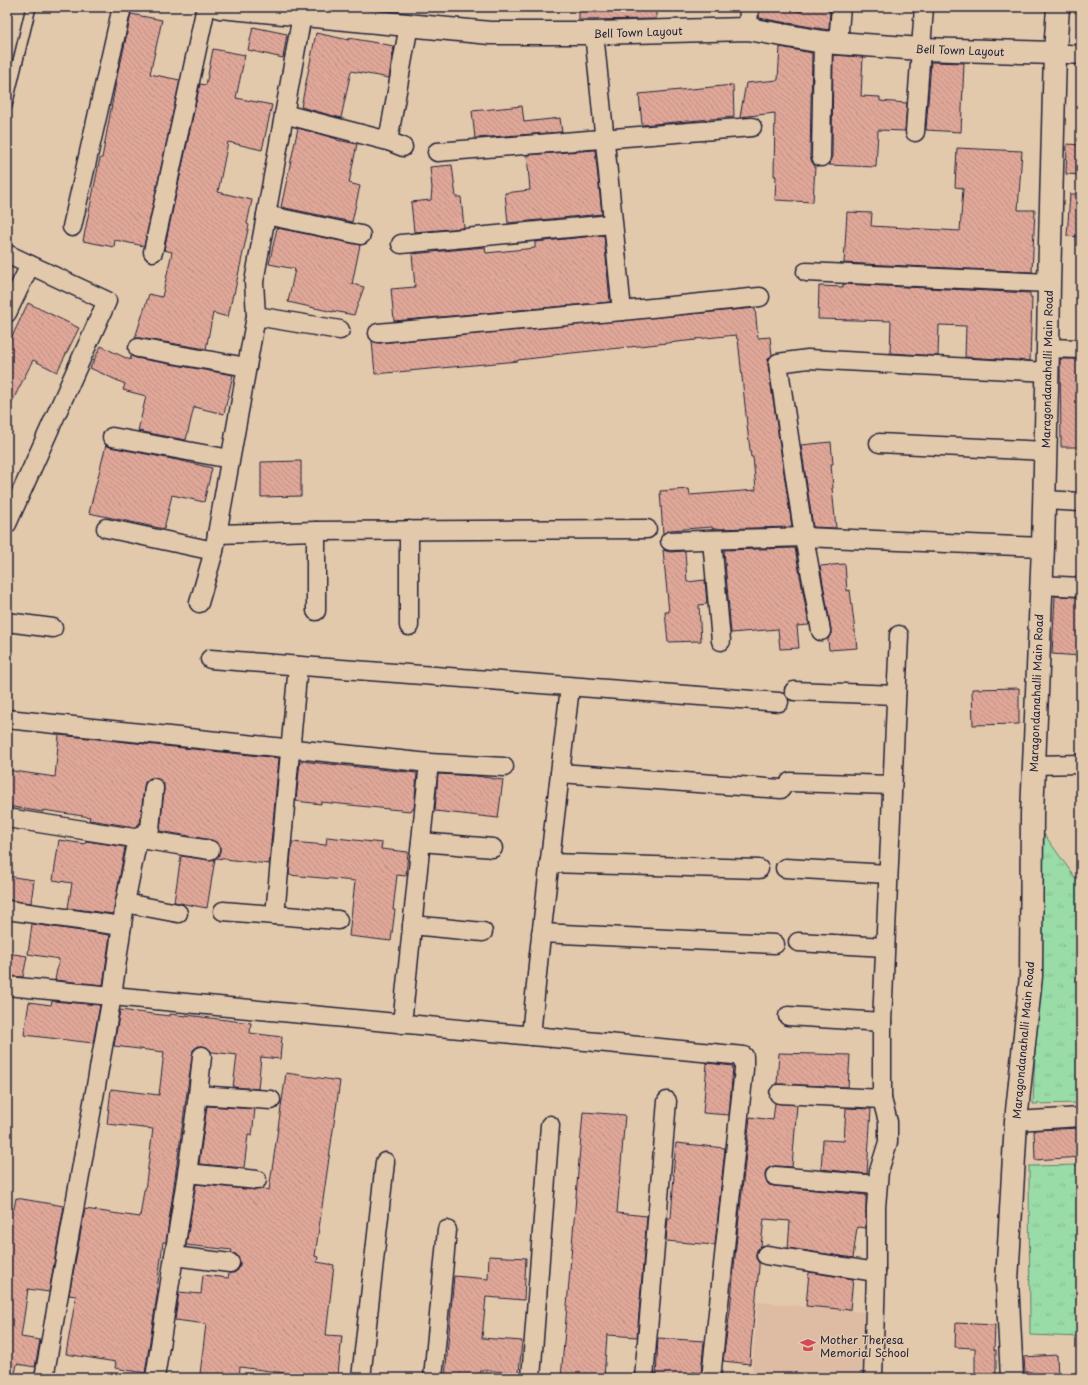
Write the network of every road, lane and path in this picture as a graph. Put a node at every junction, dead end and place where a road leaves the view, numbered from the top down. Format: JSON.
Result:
{"nodes":[{"id":1,"x":31,"y":7,"type":"edge"},
{"id":2,"x":122,"y":7,"type":"edge"},
{"id":3,"x":206,"y":7,"type":"edge"},
{"id":4,"x":220,"y":7,"type":"edge"},
{"id":5,"x":749,"y":7,"type":"edge"},
{"id":6,"x":841,"y":7,"type":"edge"},
{"id":7,"x":924,"y":7,"type":"edge"},
{"id":8,"x":1058,"y":7,"type":"edge"},
{"id":9,"x":267,"y":9,"type":"edge"},
{"id":10,"x":329,"y":12,"type":"edge"},
{"id":11,"x":302,"y":15,"type":"junction"},
{"id":12,"x":409,"y":25,"type":"junction"},
{"id":13,"x":748,"y":29,"type":"junction"},
{"id":14,"x":594,"y":33,"type":"junction"},
{"id":15,"x":831,"y":43,"type":"junction"},
{"id":16,"x":921,"y":49,"type":"junction"},
{"id":17,"x":1055,"y":53,"type":"junction"},
{"id":18,"x":1081,"y":54,"type":"edge"},
{"id":19,"x":7,"y":106,"type":"edge"},
{"id":20,"x":284,"y":114,"type":"junction"},
{"id":21,"x":752,"y":127,"type":"dead end"},
{"id":22,"x":915,"y":132,"type":"dead end"},
{"id":23,"x":604,"y":139,"type":"junction"},
{"id":24,"x":437,"y":152,"type":"dead end"},
{"id":25,"x":821,"y":157,"type":"dead end"},
{"id":26,"x":266,"y":216,"type":"junction"},
{"id":27,"x":612,"y":224,"type":"junction"},
{"id":28,"x":72,"y":227,"type":"dead end"},
{"id":29,"x":361,"y":235,"type":"dead end"},
{"id":30,"x":401,"y":244,"type":"dead end"},
{"id":31,"x":153,"y":252,"type":"dead end"},
{"id":32,"x":7,"y":254,"type":"edge"},
{"id":33,"x":30,"y":265,"type":"junction"},
{"id":34,"x":806,"y":272,"type":"dead end"},
{"id":35,"x":1049,"y":283,"type":"junction"},
{"id":36,"x":760,"y":297,"type":"dead end"},
{"id":37,"x":622,"y":311,"type":"junction"},
{"id":38,"x":7,"y":314,"type":"edge"},
{"id":39,"x":256,"y":316,"type":"junction"},
{"id":40,"x":340,"y":330,"type":"dead end"},
{"id":41,"x":378,"y":333,"type":"dead end"},
{"id":42,"x":138,"y":348,"type":"dead end"},
{"id":43,"x":1048,"y":348,"type":"junction"},
{"id":44,"x":1081,"y":349,"type":"edge"},
{"id":45,"x":247,"y":367,"type":"junction"},
{"id":46,"x":1047,"y":372,"type":"junction"},
{"id":47,"x":112,"y":437,"type":"dead end"},
{"id":48,"x":879,"y":443,"type":"dead end"},
{"id":49,"x":1045,"y":451,"type":"junction"},
{"id":50,"x":230,"y":460,"type":"junction"},
{"id":51,"x":1044,"y":500,"type":"junction"},
{"id":52,"x":1081,"y":502,"type":"edge"},
{"id":53,"x":7,"y":524,"type":"edge"},
{"id":54,"x":106,"y":528,"type":"dead end"},
{"id":55,"x":647,"y":529,"type":"dead end"},
{"id":56,"x":409,"y":530,"type":"junction"},
{"id":57,"x":316,"y":531,"type":"junction"},
{"id":58,"x":804,"y":537,"type":"junction"},
{"id":59,"x":712,"y":540,"type":"junction"},
{"id":60,"x":670,"y":541,"type":"dead end"},
{"id":61,"x":215,"y":543,"type":"junction"},
{"id":62,"x":1043,"y":547,"type":"junction"},
{"id":63,"x":1040,"y":585,"type":"junction"},
{"id":64,"x":1081,"y":587,"type":"edge"},
{"id":65,"x":199,"y":604,"type":"dead end"},
{"id":66,"x":316,"y":611,"type":"dead end"},
{"id":67,"x":7,"y":622,"type":"edge"},
{"id":68,"x":410,"y":626,"type":"dead end"},
{"id":69,"x":53,"y":628,"type":"dead end"},
{"id":70,"x":820,"y":631,"type":"dead end"},
{"id":71,"x":899,"y":635,"type":"dead end"},
{"id":72,"x":721,"y":641,"type":"dead end"},
{"id":73,"x":210,"y":659,"type":"dead end"},
{"id":74,"x":298,"y":666,"type":"junction"},
{"id":75,"x":570,"y":687,"type":"junction"},
{"id":76,"x":794,"y":691,"type":"dead end"},
{"id":77,"x":896,"y":695,"type":"junction"},
{"id":78,"x":779,"y":702,"type":"dead end"},
{"id":79,"x":7,"y":719,"type":"edge"},
{"id":80,"x":290,"y":749,"type":"junction"},
{"id":81,"x":429,"y":763,"type":"junction"},
{"id":82,"x":1081,"y":764,"type":"edge"},
{"id":83,"x":1033,"y":765,"type":"junction"},
{"id":84,"x":504,"y":767,"type":"dead end"},
{"id":85,"x":560,"y":773,"type":"junction"},
{"id":86,"x":892,"y":785,"type":"junction"},
{"id":87,"x":154,"y":788,"type":"dead end"},
{"id":88,"x":7,"y":818,"type":"edge"},
{"id":89,"x":138,"y":838,"type":"junction"},
{"id":90,"x":421,"y":842,"type":"junction"},
{"id":91,"x":493,"y":848,"type":"dead end"},
{"id":92,"x":210,"y":850,"type":"dead end"},
{"id":93,"x":549,"y":863,"type":"junction"},
{"id":94,"x":759,"y":868,"type":"dead end"},
{"id":95,"x":785,"y":868,"type":"dead end"},
{"id":96,"x":888,"y":874,"type":"junction"},
{"id":97,"x":125,"y":904,"type":"junction"},
{"id":98,"x":7,"y":910,"type":"edge"},
{"id":99,"x":223,"y":911,"type":"dead end"},
{"id":100,"x":178,"y":913,"type":"dead end"},
{"id":101,"x":274,"y":915,"type":"junction"},
{"id":102,"x":338,"y":920,"type":"dead end"},
{"id":103,"x":412,"y":925,"type":"junction"},
{"id":104,"x":122,"y":926,"type":"junction"},
{"id":105,"x":483,"y":932,"type":"dead end"},
{"id":106,"x":541,"y":933,"type":"junction"},
{"id":107,"x":798,"y":942,"type":"dead end"},
{"id":108,"x":775,"y":944,"type":"dead end"},
{"id":109,"x":885,"y":947,"type":"junction"},
{"id":110,"x":7,"y":986,"type":"edge"},
{"id":111,"x":112,"y":996,"type":"junction"},
{"id":112,"x":788,"y":1016,"type":"dead end"},
{"id":113,"x":882,"y":1022,"type":"junction"},
{"id":114,"x":402,"y":1024,"type":"junction"},
{"id":115,"x":531,"y":1036,"type":"junction"},
{"id":116,"x":202,"y":1056,"type":"dead end"},
{"id":117,"x":198,"y":1094,"type":"junction"},
{"id":118,"x":779,"y":1094,"type":"dead end"},
{"id":119,"x":882,"y":1098,"type":"junction"},
{"id":120,"x":271,"y":1100,"type":"dead end"},
{"id":121,"x":667,"y":1101,"type":"dead end"},
{"id":122,"x":1081,"y":1117,"type":"edge"},
{"id":123,"x":1016,"y":1121,"type":"junction"},
{"id":124,"x":550,"y":1125,"type":"dead end"},
{"id":125,"x":384,"y":1162,"type":"dead end"},
{"id":126,"x":188,"y":1173,"type":"junction"},
{"id":127,"x":775,"y":1176,"type":"dead end"},
{"id":128,"x":257,"y":1180,"type":"dead end"},
{"id":129,"x":877,"y":1185,"type":"junction"},
{"id":130,"x":447,"y":1230,"type":"dead end"},
{"id":131,"x":766,"y":1255,"type":"dead end"},
{"id":132,"x":174,"y":1256,"type":"junction"},
{"id":133,"x":230,"y":1263,"type":"dead end"},
{"id":134,"x":876,"y":1272,"type":"junction"},
{"id":135,"x":44,"y":1378,"type":"edge"},
{"id":136,"x":155,"y":1378,"type":"edge"},
{"id":137,"x":361,"y":1378,"type":"edge"},
{"id":138,"x":433,"y":1378,"type":"edge"},
{"id":139,"x":531,"y":1378,"type":"edge"},
{"id":140,"x":644,"y":1378,"type":"edge"},
{"id":141,"x":711,"y":1378,"type":"edge"},
{"id":142,"x":873,"y":1378,"type":"edge"},
{"id":143,"x":1012,"y":1378,"type":"edge"}],
"edges":[{"from":1,"to":19,"type":"lane"},
{"from":2,"to":28,"type":"street"},
{"from":3,"to":31,"type":"street"},
{"from":4,"to":9,"type":"street","name":"Bell Town Layout"},
{"from":5,"to":13,"type":"street"},
{"from":6,"to":15,"type":"street"},
{"from":7,"to":16,"type":"street"},
{"from":8,"to":17,"type":"street","name":"Maragondanahalli Main Road"},
{"from":9,"to":11,"type":"street","name":"Bell Town Layout"},
{"from":10,"to":11,"type":"street","name":"Bell Town Layout"},
{"from":10,"to":12,"type":"street","name":"Bell Town Layout"},
{"from":11,"to":20,"type":"street"},
{"from":12,"to":14,"type":"street","name":"Bell Town Layout"},
{"from":12,"to":20,"type":"street"},
{"from":13,"to":14,"type":"street","name":"Bell Town Layout"},
{"from":13,"to":15,"type":"street","name":"Bell Town Layout"},
{"from":14,"to":23,"type":"street"},
{"from":15,"to":16,"type":"street","name":"Bell Town Layout"},
{"from":15,"to":25,"type":"street"},
{"from":16,"to":17,"type":"street","name":"Bell Town Layout"},
{"from":16,"to":22,"type":"street"},
{"from":17,"to":18,"type":"street"},
{"from":17,"to":35,"type":"street","name":"Maragondanahalli Main Road"},
{"from":20,"to":26,"type":"street"},
{"from":21,"to":23,"type":"street"},
{"from":23,"to":24,"type":"street"},
{"from":23,"to":27,"type":"street"},
{"from":26,"to":29,"type":"street"},
{"from":26,"to":39,"type":"street"},
{"from":27,"to":30,"type":"street"},
{"from":27,"to":37,"type":"street"},
{"from":32,"to":33,"type":"street"},
{"from":33,"to":38,"type":"street"},
{"from":33,"to":53,"type":"street"},
{"from":34,"to":35,"type":"street"},
{"from":35,"to":43,"type":"street","name":"Maragondanahalli Main Road"},
{"from":36,"to":37,"type":"street"},
{"from":37,"to":41,"type":"street"},
{"from":39,"to":40,"type":"street"},
{"from":39,"to":45,"type":"street"},
{"from":42,"to":45,"type":"street"},
{"from":43,"to":44,"type":"street"},
{"from":43,"to":46,"type":"street","name":"Maragondanahalli Main Road"},
{"from":45,"to":50,"type":"street"},
{"from":46,"to":49,"type":"street","name":"Maragondanahalli Main Road"},
{"from":46,"to":58,"type":"street"},
{"from":47,"to":50,"type":"street"},
{"from":48,"to":49,"type":"street"},
{"from":49,"to":51,"type":"street","name":"Maragondanahalli Main Road"},
{"from":50,"to":61,"type":"street"},
{"from":51,"to":52,"type":"street"},
{"from":51,"to":62,"type":"street","name":"Maragondanahalli Main Road"},
{"from":54,"to":61,"type":"street"},
{"from":55,"to":56,"type":"street"},
{"from":56,"to":57,"type":"street"},
{"from":56,"to":68,"type":"street"},
{"from":57,"to":61,"type":"street"},
{"from":57,"to":66,"type":"street"},
{"from":58,"to":59,"type":"street"},
{"from":58,"to":62,"type":"street"},
{"from":58,"to":70,"type":"street"},
{"from":59,"to":60,"type":"street"},
{"from":59,"to":72,"type":"street"},
{"from":61,"to":65,"type":"street"},
{"from":62,"to":63,"type":"street","name":"Maragondanahalli Main Road"},
{"from":63,"to":64,"type":"street"},
{"from":63,"to":83,"type":"street","name":"Maragondanahalli Main Road"},
{"from":67,"to":69,"type":"street"},
{"from":71,"to":77,"type":"street"},
{"from":73,"to":74,"type":"street"},
{"from":74,"to":75,"type":"street"},
{"from":74,"to":80,"type":"street"},
{"from":75,"to":78,"type":"street"},
{"from":75,"to":85,"type":"street"},
{"from":76,"to":77,"type":"street"},
{"from":77,"to":86,"type":"street"},
{"from":79,"to":80,"type":"street"},
{"from":80,"to":81,"type":"street"},
{"from":80,"to":101,"type":"street"},
{"from":81,"to":84,"type":"street"},
{"from":81,"to":90,"type":"street"},
{"from":82,"to":83,"type":"street"},
{"from":83,"to":123,"type":"street","name":"Maragondanahalli Main Road"},
{"from":85,"to":86,"type":"street"},
{"from":85,"to":93,"type":"street"},
{"from":86,"to":96,"type":"street"},
{"from":87,"to":89,"type":"street"},
{"from":88,"to":89,"type":"street"},
{"from":89,"to":92,"type":"street"},
{"from":89,"to":97,"type":"street"},
{"from":90,"to":91,"type":"street"},
{"from":90,"to":103,"type":"street"},
{"from":93,"to":94,"type":"street"},
{"from":93,"to":106,"type":"street"},
{"from":95,"to":96,"type":"street"},
{"from":96,"to":109,"type":"street"},
{"from":97,"to":100,"type":"street"},
{"from":97,"to":104,"type":"street"},
{"from":98,"to":104,"type":"street"},
{"from":99,"to":101,"type":"street"},
{"from":101,"to":102,"type":"street"},
{"from":103,"to":105,"type":"street"},
{"from":103,"to":114,"type":"street"},
{"from":104,"to":111,"type":"street"},
{"from":106,"to":108,"type":"street"},
{"from":106,"to":115,"type":"street"},
{"from":107,"to":109,"type":"street"},
{"from":109,"to":113,"type":"street"},
{"from":110,"to":111,"type":"street"},
{"from":111,"to":114,"type":"street"},
{"from":111,"to":135,"type":"street"},
{"from":112,"to":113,"type":"street"},
{"from":113,"to":119,"type":"street"},
{"from":114,"to":115,"type":"street"},
{"from":115,"to":141,"type":"street"},
{"from":116,"to":117,"type":"street"},
{"from":117,"to":120,"type":"street"},
{"from":117,"to":126,"type":"street"},
{"from":118,"to":119,"type":"street"},
{"from":119,"to":129,"type":"street"},
{"from":121,"to":140,"type":"street"},
{"from":122,"to":123,"type":"street"},
{"from":123,"to":143,"type":"street","name":"Maragondanahalli Main Road"},
{"from":124,"to":139,"type":"street"},
{"from":125,"to":137,"type":"street"},
{"from":126,"to":128,"type":"street"},
{"from":126,"to":132,"type":"street"},
{"from":127,"to":129,"type":"street"},
{"from":129,"to":134,"type":"street"},
{"from":130,"to":138,"type":"street"},
{"from":131,"to":134,"type":"street"},
{"from":132,"to":133,"type":"street"},
{"from":132,"to":136,"type":"street"},
{"from":134,"to":142,"type":"street"}]}
